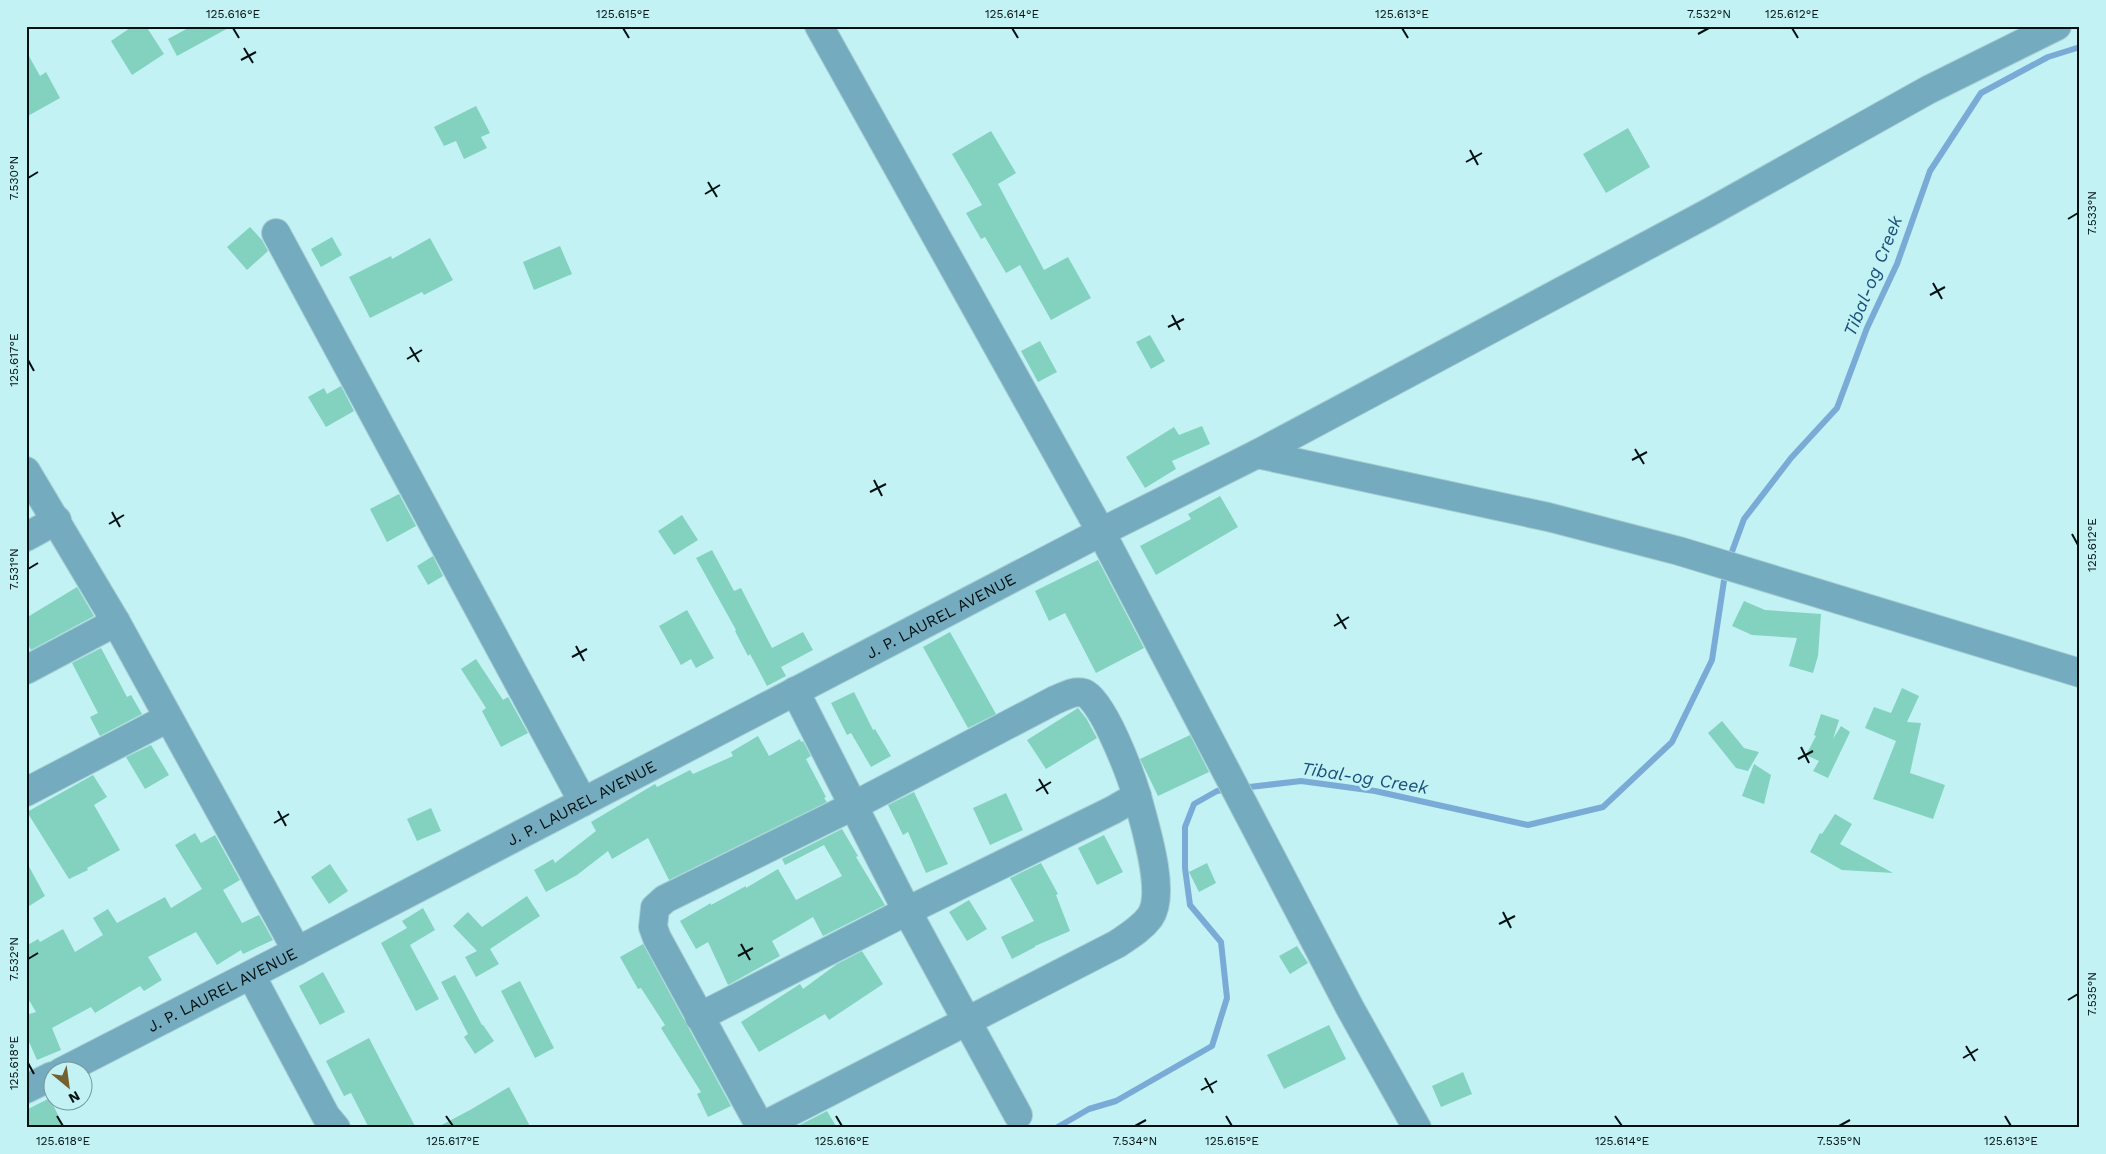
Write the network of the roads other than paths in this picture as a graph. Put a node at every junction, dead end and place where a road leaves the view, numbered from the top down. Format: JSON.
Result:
{"nodes":[{"id":1,"x":819,"y":26,"type":"edge"},
{"id":2,"x":2057,"y":26,"type":"edge"},
{"id":3,"x":276,"y":234,"type":"dead end"},
{"id":4,"x":1257,"y":454,"type":"junction"},
{"id":5,"x":26,"y":471,"type":"edge"},
{"id":6,"x":57,"y":520,"type":"junction"},
{"id":7,"x":1101,"y":532,"type":"junction"},
{"id":8,"x":26,"y":537,"type":"edge"},
{"id":9,"x":116,"y":622,"type":"junction"},
{"id":10,"x":26,"y":670,"type":"edge"},
{"id":11,"x":2080,"y":673,"type":"edge"},
{"id":12,"x":795,"y":691,"type":"junction"},
{"id":13,"x":168,"y":718,"type":"junction"},
{"id":14,"x":26,"y":792,"type":"edge"},
{"id":15,"x":1137,"y":796,"type":"junction"},
{"id":16,"x":583,"y":802,"type":"junction"},
{"id":17,"x":855,"y":805,"type":"junction"},
{"id":18,"x":907,"y":911,"type":"junction"},
{"id":19,"x":297,"y":951,"type":"junction"},
{"id":20,"x":252,"y":975,"type":"junction"},
{"id":21,"x":699,"y":1017,"type":"junction"},
{"id":22,"x":966,"y":1020,"type":"junction"},
{"id":23,"x":81,"y":1062,"type":"edge"},
{"id":24,"x":42,"y":1081,"type":"edge"},
{"id":25,"x":26,"y":1089,"type":"edge"},
{"id":26,"x":1018,"y":1115,"type":"dead end"},
{"id":27,"x":761,"y":1127,"type":"edge"},
{"id":28,"x":336,"y":1128,"type":"edge"},
{"id":29,"x":1417,"y":1128,"type":"edge"}],
"edges":[{"from":1,"to":7,"type":"street"},
{"from":2,"to":4,"type":"street","name":"J. P. LAUREL AVENUE"},
{"from":3,"to":16,"type":"street"},
{"from":4,"to":7,"type":"street","name":"J. P. LAUREL AVENUE"},
{"from":4,"to":11,"type":"street"},
{"from":5,"to":6,"type":"street"},
{"from":6,"to":8,"type":"street"},
{"from":6,"to":9,"type":"street"},
{"from":7,"to":12,"type":"street","name":"J. P. LAUREL AVENUE"},
{"from":7,"to":29,"type":"street"},
{"from":9,"to":10,"type":"street"},
{"from":9,"to":13,"type":"street"},
{"from":12,"to":16,"type":"street","name":"J. P. LAUREL AVENUE"},
{"from":12,"to":17,"type":"street"},
{"from":13,"to":14,"type":"street"},
{"from":13,"to":19,"type":"street"},
{"from":15,"to":17,"type":"street"},
{"from":15,"to":18,"type":"street"},
{"from":15,"to":22,"type":"street"},
{"from":16,"to":19,"type":"street","name":"J. P. LAUREL AVENUE"},
{"from":17,"to":18,"type":"street"},
{"from":17,"to":21,"type":"street"},
{"from":18,"to":21,"type":"street"},
{"from":18,"to":22,"type":"street"},
{"from":19,"to":20,"type":"street","name":"J. P. LAUREL AVENUE"},
{"from":20,"to":23,"type":"street","name":"J. P. LAUREL AVENUE"},
{"from":20,"to":28,"type":"street"},
{"from":21,"to":27,"type":"street"},
{"from":22,"to":26,"type":"street"},
{"from":22,"to":27,"type":"street"},
{"from":24,"to":25,"type":"street"}]}
